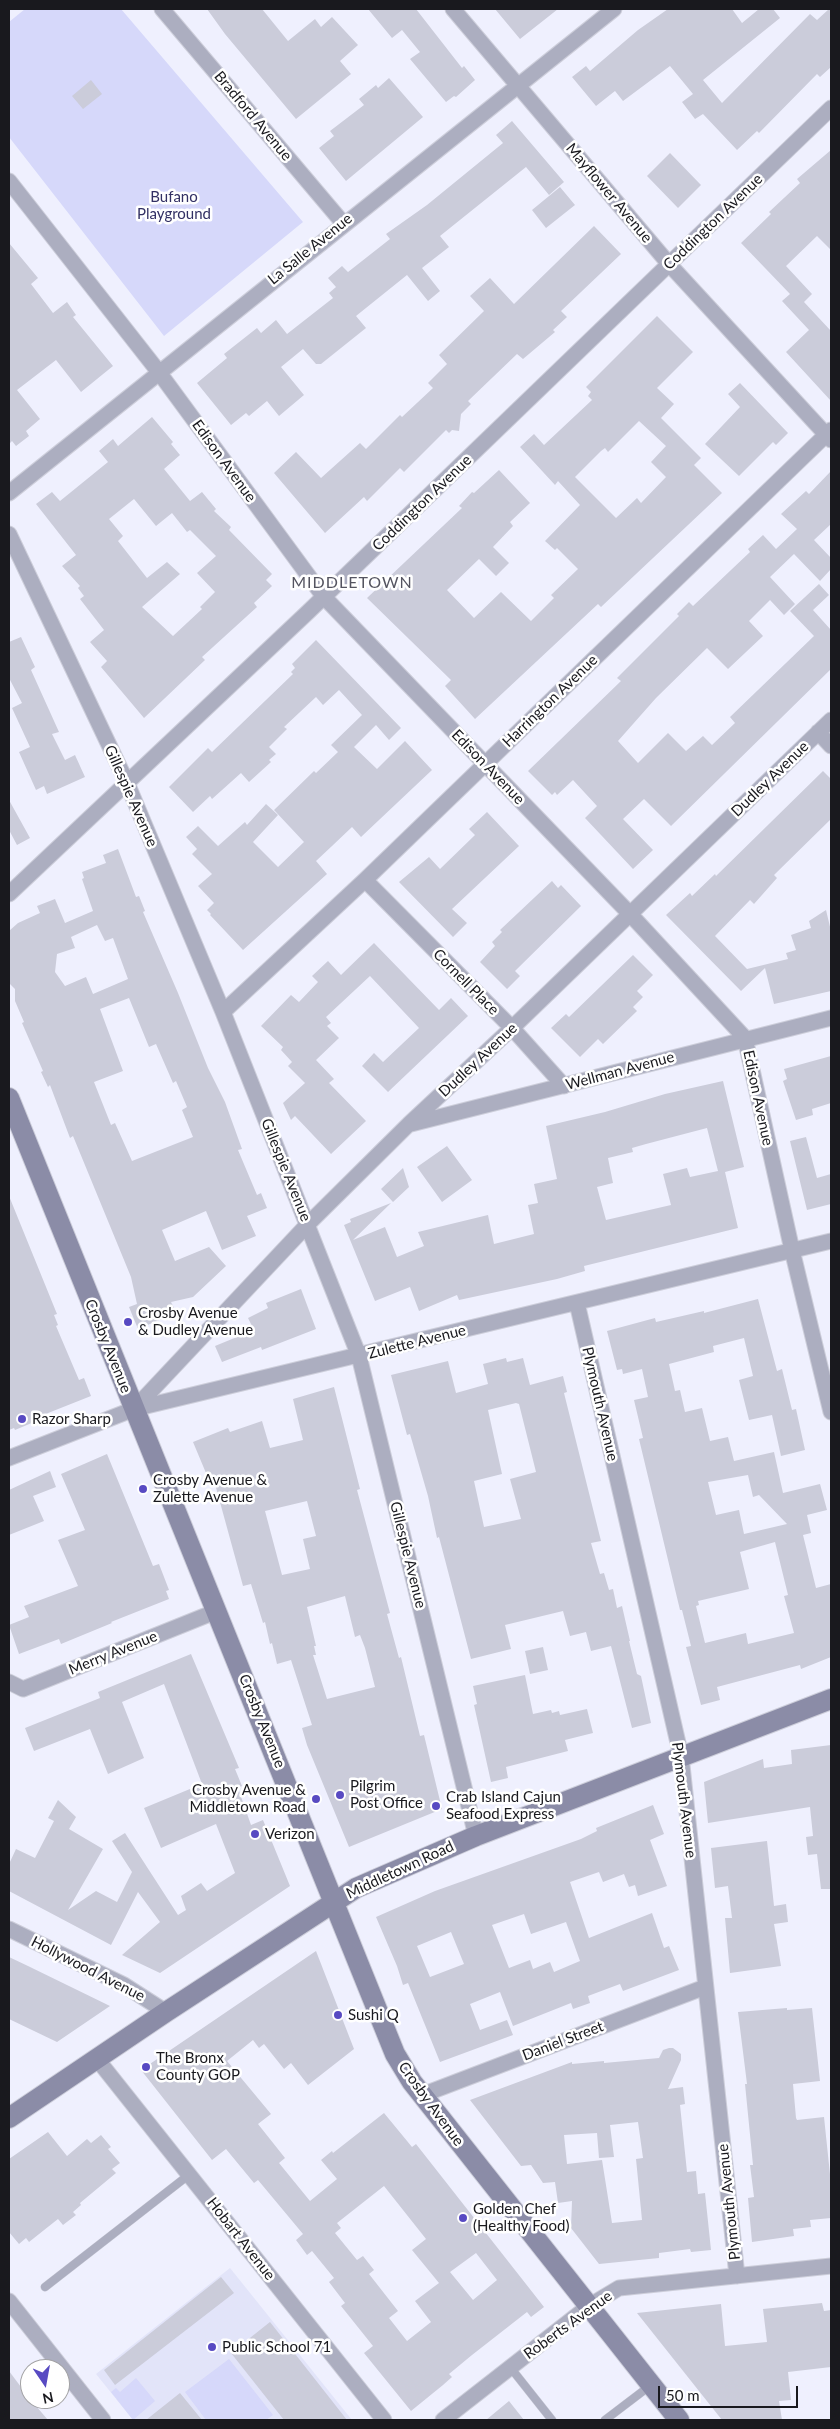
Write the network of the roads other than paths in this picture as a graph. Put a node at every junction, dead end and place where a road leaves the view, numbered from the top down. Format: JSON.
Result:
{"nodes":[{"id":1,"x":162,"y":9,"type":"edge"},
{"id":2,"x":453,"y":9,"type":"edge"},
{"id":3,"x":614,"y":9,"type":"edge"},
{"id":4,"x":517,"y":85,"type":"junction"},
{"id":5,"x":831,"y":108,"type":"edge"},
{"id":6,"x":9,"y":182,"type":"edge"},
{"id":7,"x":343,"y":223,"type":"junction"},
{"id":8,"x":669,"y":264,"type":"junction"},
{"id":9,"x":158,"y":372,"type":"junction"},
{"id":10,"x":830,"y":435,"type":"edge"},
{"id":11,"x":9,"y":493,"type":"edge"},
{"id":12,"x":9,"y":534,"type":"edge"},
{"id":13,"x":324,"y":597,"type":"junction"},
{"id":14,"x":831,"y":720,"type":"edge"},
{"id":15,"x":818,"y":732,"type":"junction"},
{"id":16,"x":831,"y":746,"type":"edge"},
{"id":17,"x":486,"y":763,"type":"junction"},
{"id":18,"x":127,"y":783,"type":"junction"},
{"id":19,"x":365,"y":880,"type":"junction"},
{"id":20,"x":9,"y":894,"type":"edge"},
{"id":21,"x":630,"y":914,"type":"junction"},
{"id":22,"x":223,"y":1012,"type":"junction"},
{"id":23,"x":831,"y":1018,"type":"edge"},
{"id":24,"x":512,"y":1028,"type":"junction"},
{"id":25,"x":745,"y":1038,"type":"junction"},
{"id":26,"x":564,"y":1086,"type":"junction"},
{"id":27,"x":9,"y":1098,"type":"edge"},
{"id":28,"x":409,"y":1124,"type":"junction"},
{"id":29,"x":308,"y":1224,"type":"junction"},
{"id":30,"x":831,"y":1240,"type":"edge"},
{"id":31,"x":792,"y":1250,"type":"junction"},
{"id":32,"x":577,"y":1303,"type":"junction"},
{"id":33,"x":359,"y":1356,"type":"junction"},
{"id":34,"x":134,"y":1409,"type":"junction"},
{"id":35,"x":831,"y":1412,"type":"edge"},
{"id":36,"x":9,"y":1458,"type":"edge"},
{"id":37,"x":217,"y":1611,"type":"junction"},
{"id":38,"x":9,"y":1682,"type":"edge"},
{"id":39,"x":831,"y":1700,"type":"edge"},
{"id":40,"x":681,"y":1756,"type":"junction"},
{"id":41,"x":476,"y":1836,"type":"junction"},
{"id":42,"x":333,"y":1902,"type":"junction"},
{"id":43,"x":9,"y":1929,"type":"edge"},
{"id":44,"x":705,"y":1988,"type":"junction"},
{"id":45,"x":166,"y":2012,"type":"junction"},
{"id":46,"x":97,"y":2059,"type":"junction"},
{"id":47,"x":422,"y":2095,"type":"junction"},
{"id":48,"x":9,"y":2118,"type":"edge"},
{"id":49,"x":190,"y":2174,"type":"junction"},
{"id":50,"x":831,"y":2266,"type":"edge"},
{"id":51,"x":737,"y":2276,"type":"junction"},
{"id":52,"x":45,"y":2287,"type":"dead end"},
{"id":53,"x":9,"y":2301,"type":"edge"},
{"id":54,"x":589,"y":2306,"type":"junction"},
{"id":55,"x":510,"y":2367,"type":"junction"},
{"id":56,"x":652,"y":2385,"type":"junction"},
{"id":57,"x":103,"y":2420,"type":"edge"},
{"id":58,"x":384,"y":2420,"type":"edge"},
{"id":59,"x":443,"y":2420,"type":"edge"},
{"id":60,"x":552,"y":2420,"type":"edge"},
{"id":61,"x":605,"y":2420,"type":"edge"},
{"id":62,"x":679,"y":2420,"type":"edge"}],
"edges":[{"from":1,"to":7,"type":"street","name":"Bradford Avenue"},
{"from":2,"to":4,"type":"street","name":"Mayflower Avenue"},
{"from":3,"to":4,"type":"street","name":"La Salle Avenue"},
{"from":4,"to":7,"type":"street","name":"La Salle Avenue"},
{"from":4,"to":8,"type":"street","name":"Mayflower Avenue"},
{"from":5,"to":8,"type":"street","name":"Coddington Avenue"},
{"from":6,"to":9,"type":"street","name":"Edison Avenue"},
{"from":7,"to":9,"type":"street","name":"La Salle Avenue"},
{"from":8,"to":10,"type":"street","name":"Mayflower Avenue"},
{"from":8,"to":13,"type":"street","name":"Coddington Avenue"},
{"from":9,"to":11,"type":"street","name":"La Salle Avenue"},
{"from":9,"to":13,"type":"street","name":"Edison Avenue"},
{"from":10,"to":17,"type":"street","name":"Harrington Avenue"},
{"from":12,"to":18,"type":"street","name":"Gillespie Avenue"},
{"from":13,"to":17,"type":"street","name":"Edison Avenue"},
{"from":13,"to":18,"type":"street","name":"Coddington Avenue"},
{"from":14,"to":15,"type":"street","name":"Dudley Avenue"},
{"from":15,"to":16,"type":"street"},
{"from":15,"to":21,"type":"street","name":"Dudley Avenue"},
{"from":17,"to":19,"type":"street","name":"Harrington Avenue"},
{"from":17,"to":21,"type":"street","name":"Edison Avenue"},
{"from":18,"to":20,"type":"street","name":"Coddington Avenue"},
{"from":18,"to":22,"type":"street","name":"Gillespie Avenue"},
{"from":19,"to":22,"type":"street","name":"Harrington Avenue"},
{"from":19,"to":24,"type":"street","name":"Cornell Place"},
{"from":21,"to":24,"type":"street","name":"Dudley Avenue"},
{"from":21,"to":25,"type":"street","name":"Edison Avenue"},
{"from":22,"to":29,"type":"street","name":"Gillespie Avenue"},
{"from":23,"to":25,"type":"street","name":"Wellman Avenue"},
{"from":24,"to":26,"type":"street","name":"Cornell Place"},
{"from":24,"to":28,"type":"street","name":"Dudley Avenue"},
{"from":25,"to":26,"type":"street","name":"Wellman Avenue"},
{"from":25,"to":31,"type":"street","name":"Edison Avenue"},
{"from":26,"to":28,"type":"street","name":"Wellman Avenue"},
{"from":27,"to":34,"type":"street","name":"Crosby Avenue"},
{"from":28,"to":29,"type":"street","name":"Dudley Avenue"},
{"from":29,"to":33,"type":"street","name":"Gillespie Avenue"},
{"from":29,"to":34,"type":"street","name":"Dudley Avenue"},
{"from":30,"to":31,"type":"street","name":"Zulette Avenue"},
{"from":31,"to":32,"type":"street","name":"Zulette Avenue"},
{"from":31,"to":35,"type":"street","name":"Edison Avenue"},
{"from":32,"to":33,"type":"street","name":"Zulette Avenue"},
{"from":32,"to":40,"type":"street","name":"Plymouth Avenue"},
{"from":33,"to":34,"type":"street","name":"Zulette Avenue"},
{"from":33,"to":41,"type":"street","name":"Gillespie Avenue"},
{"from":34,"to":36,"type":"street","name":"Zulette Avenue"},
{"from":34,"to":37,"type":"street","name":"Crosby Avenue"},
{"from":37,"to":38,"type":"street","name":"Merry Avenue"},
{"from":37,"to":42,"type":"street","name":"Crosby Avenue"},
{"from":39,"to":40,"type":"street","name":"Middletown Road"},
{"from":40,"to":41,"type":"street","name":"Middletown Road"},
{"from":40,"to":44,"type":"street","name":"Plymouth Avenue"},
{"from":41,"to":42,"type":"street","name":"Middletown Road"},
{"from":42,"to":45,"type":"street","name":"Middletown Road"},
{"from":42,"to":47,"type":"street","name":"Crosby Avenue"},
{"from":43,"to":45,"type":"street","name":"Hollywood Avenue"},
{"from":44,"to":47,"type":"street","name":"Daniel Street"},
{"from":44,"to":51,"type":"street","name":"Plymouth Avenue"},
{"from":45,"to":46,"type":"street","name":"Middletown Road"},
{"from":46,"to":48,"type":"street","name":"Middletown Road"},
{"from":46,"to":49,"type":"street","name":"Hobart Avenue"},
{"from":47,"to":54,"type":"street","name":"Crosby Avenue"},
{"from":49,"to":52,"type":"lane"},
{"from":49,"to":58,"type":"street","name":"Hobart Avenue"},
{"from":50,"to":51,"type":"street","name":"Roberts Avenue"},
{"from":51,"to":54,"type":"street","name":"Roberts Avenue"},
{"from":53,"to":57,"type":"street"},
{"from":54,"to":55,"type":"street","name":"Roberts Avenue"},
{"from":54,"to":56,"type":"street","name":"Crosby Avenue"},
{"from":55,"to":59,"type":"street","name":"Roberts Avenue"},
{"from":55,"to":60,"type":"lane"},
{"from":56,"to":61,"type":"lane"},
{"from":56,"to":62,"type":"street","name":"Crosby Avenue"}]}
